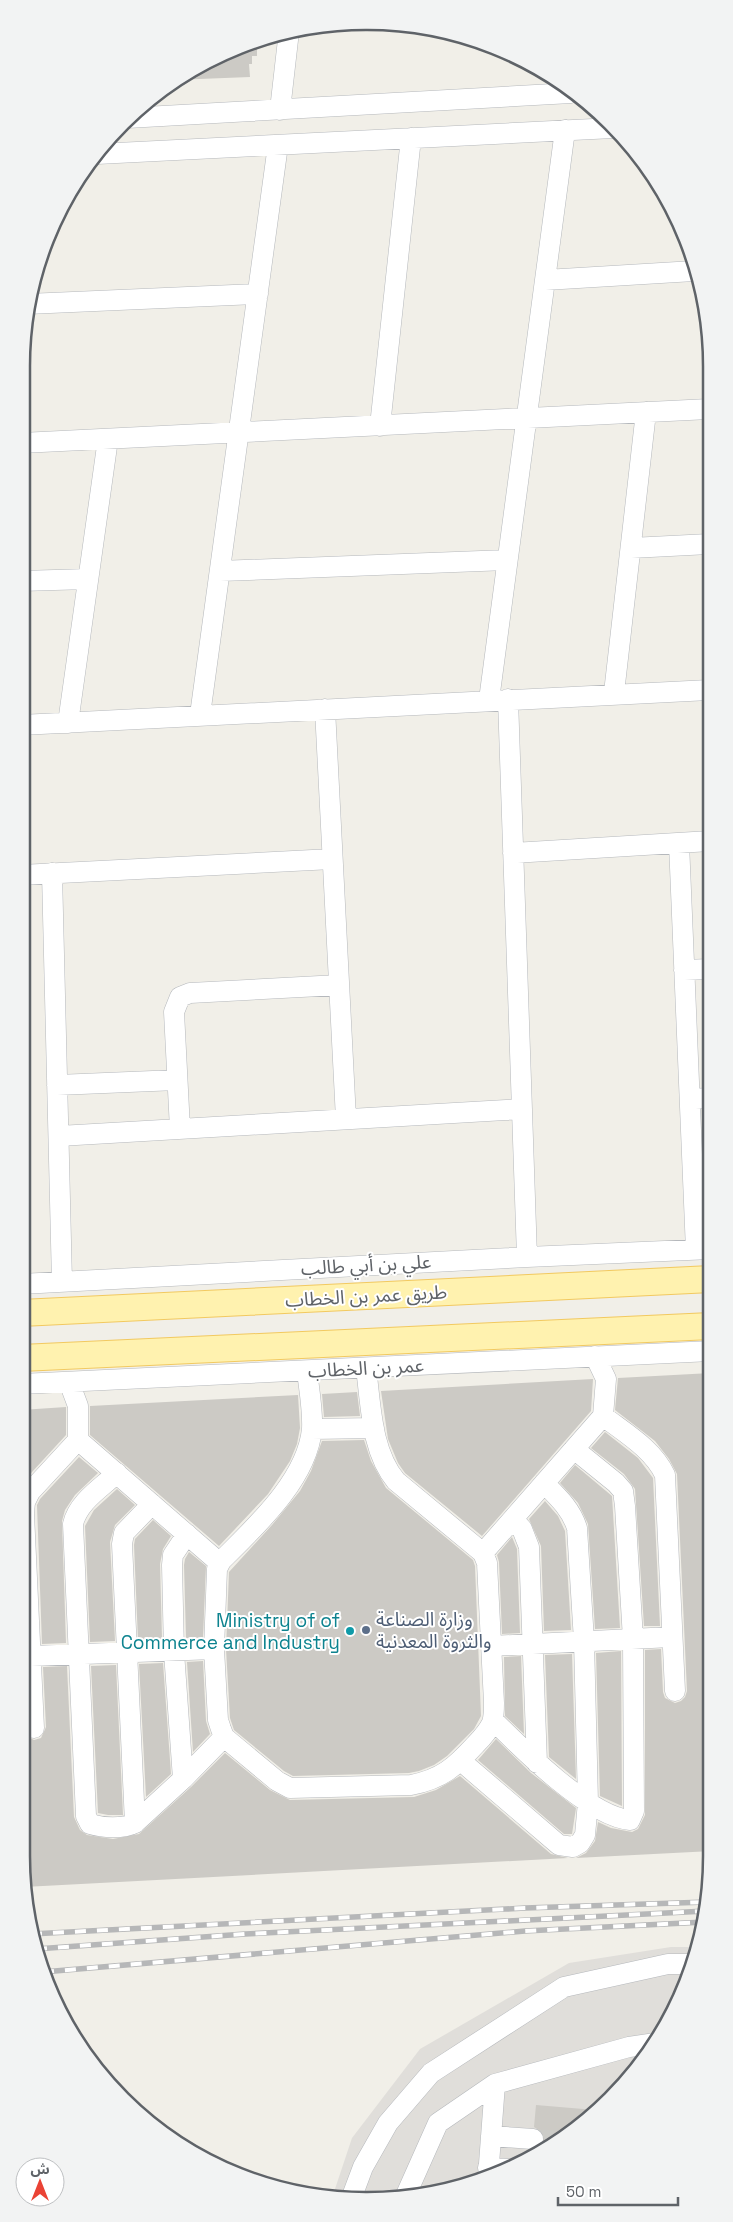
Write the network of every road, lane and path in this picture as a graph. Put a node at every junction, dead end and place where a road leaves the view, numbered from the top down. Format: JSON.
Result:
{"nodes":[{"id":1,"x":288,"y":39,"type":"edge"},
{"id":2,"x":562,"y":93,"type":"edge"},
{"id":3,"x":280,"y":110,"type":"junction"},
{"id":4,"x":142,"y":117,"type":"edge"},
{"id":5,"x":603,"y":128,"type":"edge"},
{"id":6,"x":565,"y":130,"type":"junction"},
{"id":7,"x":411,"y":138,"type":"junction"},
{"id":8,"x":278,"y":145,"type":"junction"},
{"id":9,"x":107,"y":154,"type":"edge"},
{"id":10,"x":689,"y":271,"type":"edge"},
{"id":11,"x":545,"y":280,"type":"junction"},
{"id":12,"x":258,"y":294,"type":"junction"},
{"id":13,"x":36,"y":304,"type":"edge"},
{"id":14,"x":703,"y":409,"type":"edge"},
{"id":15,"x":646,"y":412,"type":"junction"},
{"id":16,"x":526,"y":417,"type":"junction"},
{"id":17,"x":380,"y":426,"type":"junction"},
{"id":18,"x":239,"y":431,"type":"junction"},
{"id":19,"x":108,"y":439,"type":"junction"},
{"id":20,"x":30,"y":443,"type":"edge"},
{"id":21,"x":703,"y":544,"type":"edge"},
{"id":22,"x":631,"y":548,"type":"junction"},
{"id":23,"x":507,"y":560,"type":"junction"},
{"id":24,"x":220,"y":571,"type":"junction"},
{"id":25,"x":88,"y":579,"type":"junction"},
{"id":26,"x":30,"y":581,"type":"edge"},
{"id":27,"x":703,"y":690,"type":"edge"},
{"id":28,"x":614,"y":693,"type":"junction"},
{"id":29,"x":508,"y":699,"type":"junction"},
{"id":30,"x":488,"y":700,"type":"junction"},
{"id":31,"x":325,"y":709,"type":"junction"},
{"id":32,"x":200,"y":715,"type":"junction"},
{"id":33,"x":68,"y":722,"type":"junction"},
{"id":34,"x":30,"y":724,"type":"edge"},
{"id":35,"x":703,"y":841,"type":"edge"},
{"id":36,"x":679,"y":843,"type":"junction"},
{"id":37,"x":513,"y":853,"type":"junction"},
{"id":38,"x":332,"y":859,"type":"junction"},
{"id":39,"x":52,"y":873,"type":"junction"},
{"id":40,"x":30,"y":874,"type":"edge"},
{"id":41,"x":703,"y":969,"type":"edge"},
{"id":42,"x":684,"y":970,"type":"junction"},
{"id":43,"x":339,"y":985,"type":"junction"},
{"id":44,"x":178,"y":1080,"type":"junction"},
{"id":45,"x":57,"y":1085,"type":"junction"},
{"id":46,"x":703,"y":1098,"type":"edge"},
{"id":47,"x":690,"y":1099,"type":"junction"},
{"id":48,"x":522,"y":1109,"type":"junction"},
{"id":49,"x":346,"y":1119,"type":"junction"},
{"id":50,"x":180,"y":1129,"type":"junction"},
{"id":51,"x":59,"y":1136,"type":"junction"},
{"id":52,"x":703,"y":1249,"type":"edge"},
{"id":53,"x":527,"y":1256,"type":"junction"},
{"id":54,"x":703,"y":1279,"type":"edge"},
{"id":55,"x":62,"y":1282,"type":"junction"},
{"id":56,"x":30,"y":1284,"type":"edge"},
{"id":57,"x":30,"y":1313,"type":"edge"},
{"id":58,"x":703,"y":1326,"type":"edge"},
{"id":59,"x":703,"y":1351,"type":"edge"},
{"id":60,"x":595,"y":1356,"type":"junction"},
{"id":61,"x":30,"y":1358,"type":"edge"},
{"id":62,"x":366,"y":1368,"type":"junction"},
{"id":63,"x":307,"y":1371,"type":"junction"},
{"id":64,"x":70,"y":1382,"type":"junction"},
{"id":65,"x":30,"y":1384,"type":"edge"},
{"id":66,"x":603,"y":1416,"type":"junction"},
{"id":67,"x":374,"y":1428,"type":"junction"},
{"id":68,"x":312,"y":1429,"type":"junction"},
{"id":69,"x":78,"y":1440,"type":"junction"},
{"id":70,"x":574,"y":1448,"type":"junction"},
{"id":71,"x":117,"y":1473,"type":"junction"},
{"id":72,"x":544,"y":1483,"type":"junction"},
{"id":73,"x":30,"y":1492,"type":"edge"},
{"id":74,"x":152,"y":1504,"type":"junction"},
{"id":75,"x":513,"y":1519,"type":"junction"},
{"id":76,"x":187,"y":1534,"type":"junction"},
{"id":77,"x":484,"y":1553,"type":"junction"},
{"id":78,"x":214,"y":1558,"type":"dead end"},
{"id":79,"x":30,"y":1620,"type":"edge"},
{"id":80,"x":671,"y":1636,"type":"junction"},
{"id":81,"x":633,"y":1639,"type":"junction"},
{"id":82,"x":584,"y":1641,"type":"junction"},
{"id":83,"x":532,"y":1644,"type":"junction"},
{"id":84,"x":491,"y":1646,"type":"junction"},
{"id":85,"x":214,"y":1649,"type":"junction"},
{"id":86,"x":174,"y":1652,"type":"junction"},
{"id":87,"x":126,"y":1653,"type":"junction"},
{"id":88,"x":80,"y":1654,"type":"junction"},
{"id":89,"x":32,"y":1656,"type":"junction"},
{"id":90,"x":675,"y":1691,"type":"dead end"},
{"id":91,"x":493,"y":1720,"type":"junction"},
{"id":92,"x":34,"y":1728,"type":"dead end"},
{"id":93,"x":224,"y":1737,"type":"junction"},
{"id":94,"x":461,"y":1761,"type":"junction"},
{"id":95,"x":537,"y":1764,"type":"junction"},
{"id":96,"x":182,"y":1779,"type":"junction"},
{"id":97,"x":588,"y":1802,"type":"junction"},
{"id":98,"x":135,"y":1823,"type":"junction"},
{"id":99,"x":685,"y":1964,"type":"edge"},
{"id":100,"x":644,"y":2045,"type":"edge"},
{"id":101,"x":495,"y":2084,"type":"junction"},
{"id":102,"x":491,"y":2136,"type":"junction"},
{"id":103,"x":533,"y":2139,"type":"tunnel mouth"},
{"id":104,"x":488,"y":2169,"type":"edge"},
{"id":105,"x":409,"y":2189,"type":"edge"},
{"id":106,"x":354,"y":2191,"type":"edge"}],
"edges":[{"from":1,"to":3,"type":"street"},
{"from":2,"to":3,"type":"street"},
{"from":3,"to":4,"type":"street"},
{"from":5,"to":6,"type":"street"},
{"from":6,"to":7,"type":"street"},
{"from":6,"to":11,"type":"street"},
{"from":7,"to":8,"type":"street"},
{"from":7,"to":17,"type":"street"},
{"from":8,"to":9,"type":"street"},
{"from":8,"to":12,"type":"street"},
{"from":10,"to":11,"type":"street"},
{"from":11,"to":16,"type":"street"},
{"from":12,"to":13,"type":"street"},
{"from":12,"to":18,"type":"street"},
{"from":14,"to":15,"type":"street"},
{"from":15,"to":16,"type":"street"},
{"from":15,"to":22,"type":"street"},
{"from":16,"to":17,"type":"street"},
{"from":16,"to":23,"type":"street"},
{"from":17,"to":18,"type":"street"},
{"from":18,"to":19,"type":"street"},
{"from":18,"to":24,"type":"street"},
{"from":19,"to":20,"type":"street"},
{"from":19,"to":25,"type":"street"},
{"from":21,"to":22,"type":"street"},
{"from":22,"to":28,"type":"street"},
{"from":23,"to":24,"type":"street"},
{"from":23,"to":30,"type":"street"},
{"from":24,"to":32,"type":"street"},
{"from":25,"to":26,"type":"street"},
{"from":25,"to":33,"type":"street"},
{"from":27,"to":28,"type":"street"},
{"from":28,"to":29,"type":"street"},
{"from":29,"to":30,"type":"street"},
{"from":29,"to":37,"type":"street"},
{"from":30,"to":31,"type":"street"},
{"from":31,"to":32,"type":"street"},
{"from":31,"to":38,"type":"street"},
{"from":32,"to":33,"type":"street"},
{"from":33,"to":34,"type":"street"},
{"from":35,"to":36,"type":"street"},
{"from":36,"to":37,"type":"street"},
{"from":36,"to":42,"type":"street"},
{"from":37,"to":48,"type":"street"},
{"from":38,"to":39,"type":"street"},
{"from":38,"to":43,"type":"street"},
{"from":39,"to":40,"type":"street"},
{"from":39,"to":45,"type":"street"},
{"from":41,"to":42,"type":"street"},
{"from":42,"to":47,"type":"street"},
{"from":43,"to":44,"type":"street"},
{"from":43,"to":49,"type":"street"},
{"from":44,"to":45,"type":"street"},
{"from":44,"to":50,"type":"street"},
{"from":45,"to":51,"type":"street"},
{"from":46,"to":47,"type":"street"},
{"from":47,"to":52,"type":"street"},
{"from":48,"to":49,"type":"street"},
{"from":48,"to":53,"type":"street"},
{"from":49,"to":50,"type":"street"},
{"from":50,"to":51,"type":"street"},
{"from":51,"to":55,"type":"street"},
{"from":52,"to":53,"type":"street","name":"علي بن أبي طالب"},
{"from":53,"to":55,"type":"street","name":"علي بن أبي طالب"},
{"from":54,"to":57,"type":"main road","name":"طريق عمر بن الخطاب"},
{"from":55,"to":56,"type":"street","name":"علي بن أبي طالب"},
{"from":58,"to":61,"type":"main road"},
{"from":59,"to":60,"type":"street","name":"عمر بن الخطاب"},
{"from":60,"to":62,"type":"street","name":"عمر بن الخطاب"},
{"from":60,"to":66,"type":"street"},
{"from":62,"to":63,"type":"street","name":"عمر بن الخطاب"},
{"from":62,"to":67,"type":"street"},
{"from":63,"to":64,"type":"street","name":"عمر بن الخطاب"},
{"from":63,"to":68,"type":"street"},
{"from":64,"to":65,"type":"street","name":"عمر بن الخطاب"},
{"from":64,"to":69,"type":"street"},
{"from":66,"to":70,"type":"street"},
{"from":66,"to":80,"type":"street"},
{"from":67,"to":68,"type":"street"},
{"from":67,"to":77,"type":"street"},
{"from":68,"to":85,"type":"street"},
{"from":69,"to":71,"type":"street"},
{"from":69,"to":73,"type":"street"},
{"from":70,"to":72,"type":"street"},
{"from":70,"to":81,"type":"street"},
{"from":71,"to":74,"type":"street"},
{"from":71,"to":88,"type":"street"},
{"from":72,"to":75,"type":"street"},
{"from":72,"to":82,"type":"street"},
{"from":74,"to":76,"type":"street"},
{"from":74,"to":87,"type":"street"},
{"from":75,"to":77,"type":"street"},
{"from":75,"to":83,"type":"street"},
{"from":76,"to":78,"type":"street"},
{"from":76,"to":86,"type":"street"},
{"from":77,"to":84,"type":"street"},
{"from":79,"to":89,"type":"street"},
{"from":80,"to":81,"type":"street"},
{"from":80,"to":90,"type":"street"},
{"from":81,"to":82,"type":"street"},
{"from":81,"to":97,"type":"street"},
{"from":82,"to":83,"type":"street"},
{"from":82,"to":97,"type":"street"},
{"from":83,"to":84,"type":"street"},
{"from":83,"to":95,"type":"street"},
{"from":84,"to":91,"type":"street"},
{"from":85,"to":86,"type":"street"},
{"from":85,"to":93,"type":"street"},
{"from":86,"to":87,"type":"street"},
{"from":86,"to":96,"type":"street"},
{"from":87,"to":88,"type":"street"},
{"from":87,"to":98,"type":"street"},
{"from":88,"to":89,"type":"street"},
{"from":88,"to":98,"type":"street"},
{"from":89,"to":92,"type":"street"},
{"from":91,"to":94,"type":"street"},
{"from":91,"to":95,"type":"street"},
{"from":93,"to":94,"type":"street"},
{"from":93,"to":96,"type":"street"},
{"from":94,"to":97,"type":"street"},
{"from":95,"to":97,"type":"street"},
{"from":96,"to":98,"type":"street"},
{"from":99,"to":106,"type":"street"},
{"from":100,"to":101,"type":"street"},
{"from":101,"to":102,"type":"street"},
{"from":101,"to":105,"type":"street"},
{"from":102,"to":103,"type":"street"},
{"from":102,"to":104,"type":"street"}]}
